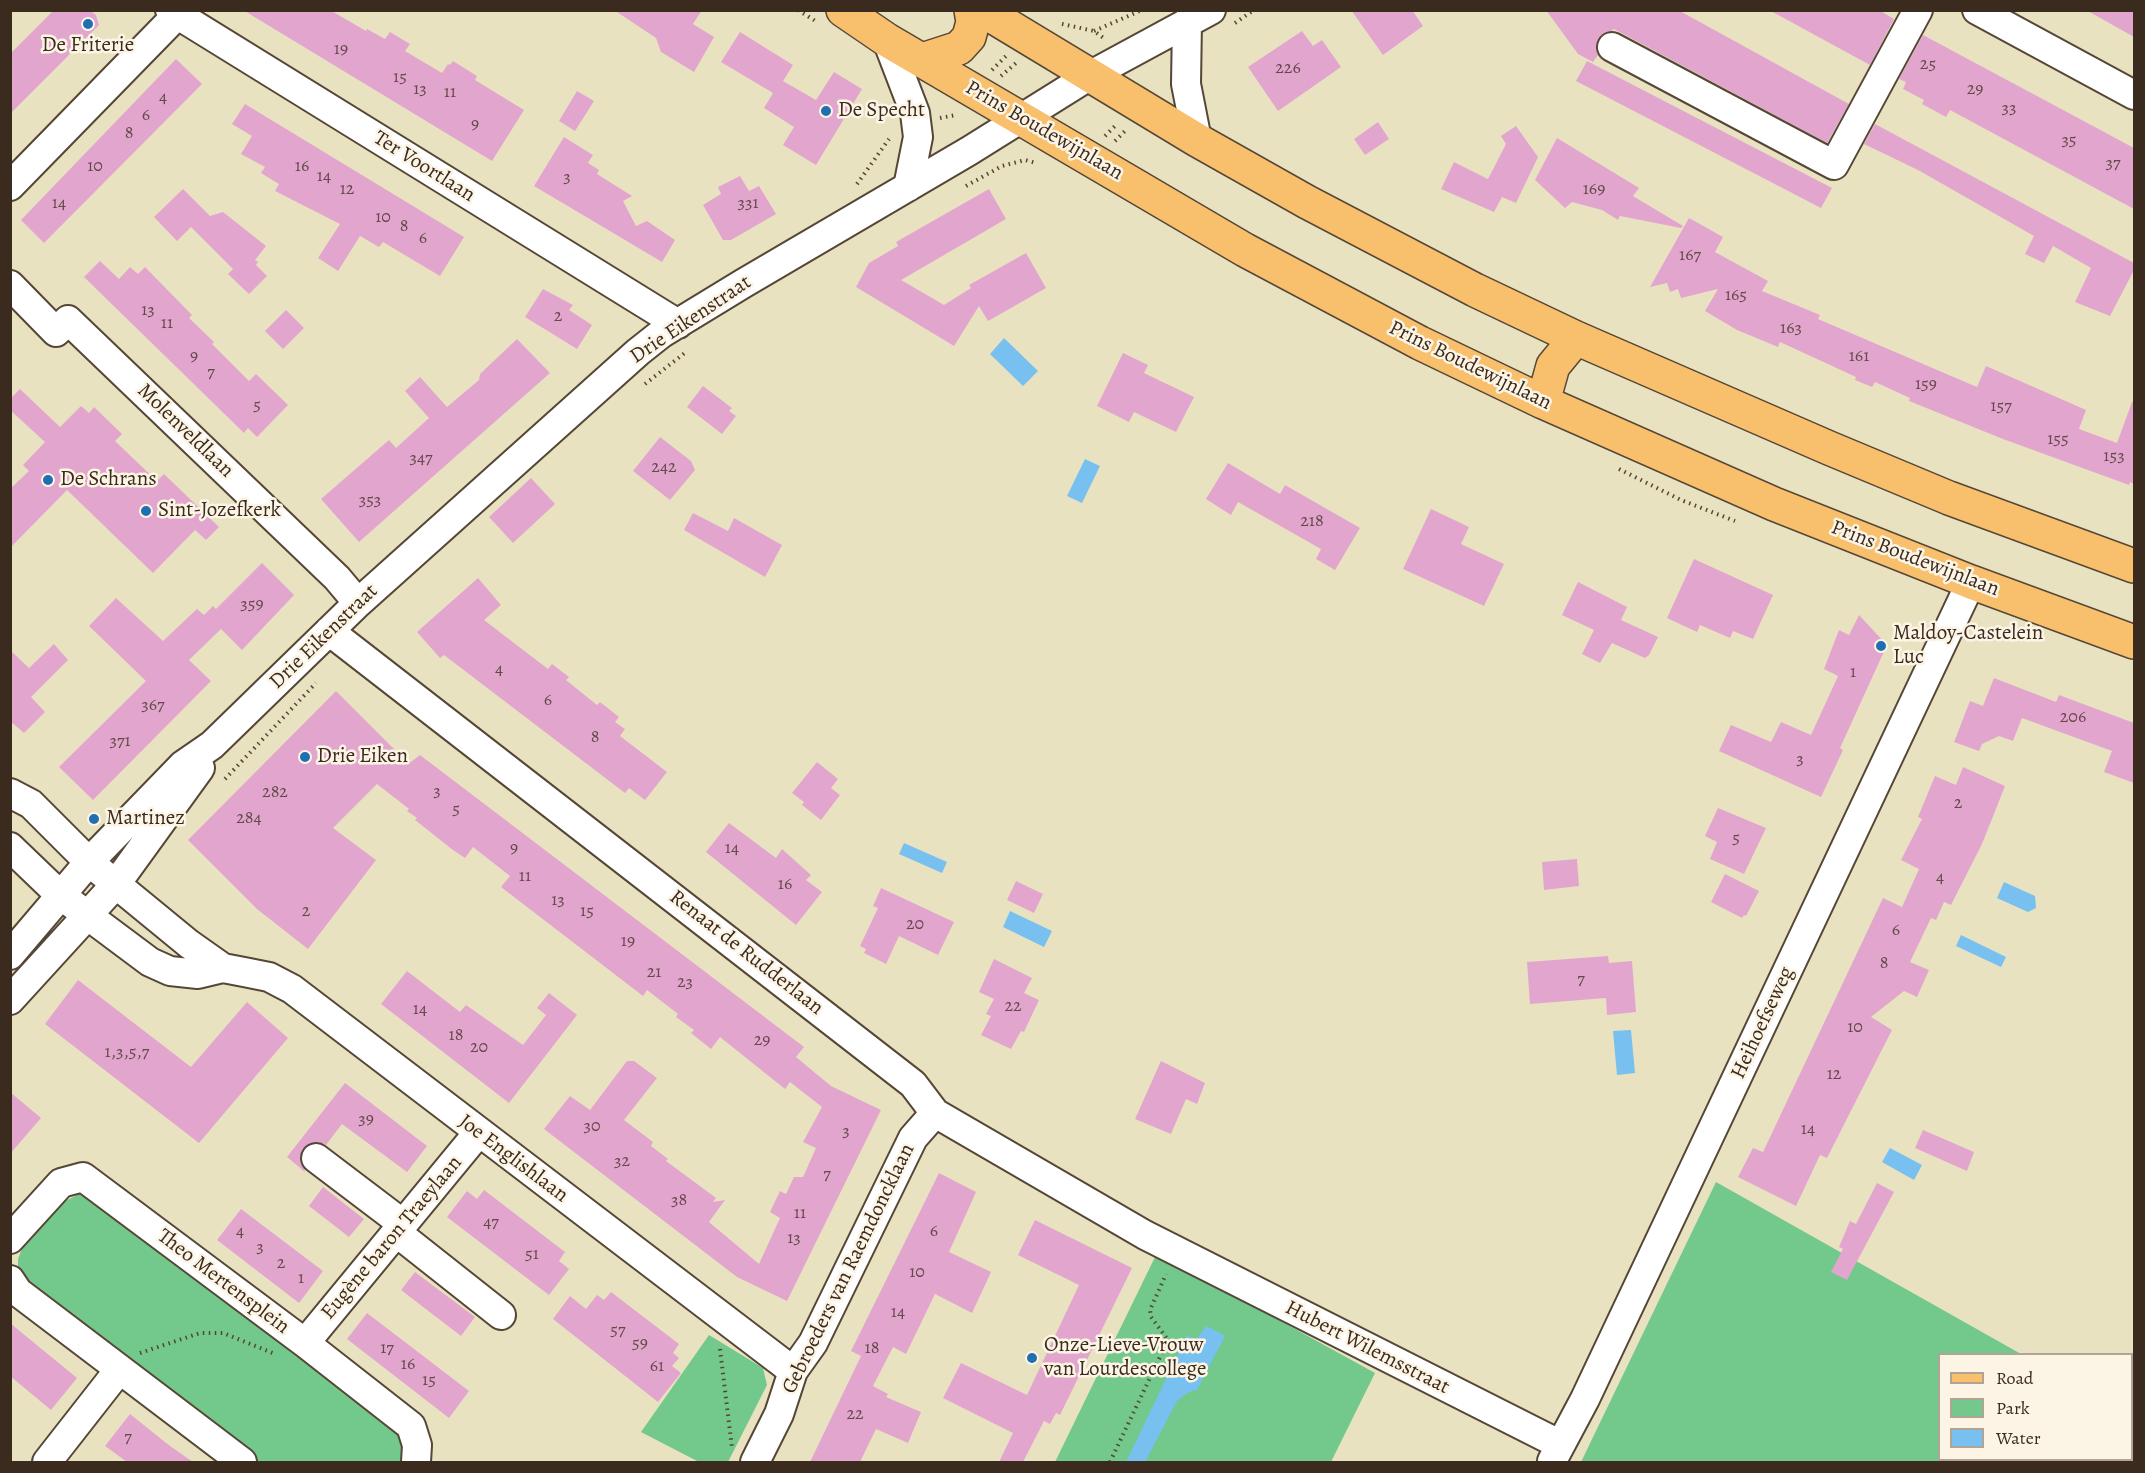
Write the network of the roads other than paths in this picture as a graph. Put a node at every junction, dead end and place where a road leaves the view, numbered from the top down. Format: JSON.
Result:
{"nodes":[{"id":1,"x":843,"y":10,"type":"edge"},
{"id":2,"x":971,"y":10,"type":"edge"},
{"id":3,"x":982,"y":10,"type":"edge"},
{"id":4,"x":1918,"y":10,"type":"edge"},
{"id":5,"x":1977,"y":10,"type":"edge"},
{"id":6,"x":173,"y":13,"type":"edge"},
{"id":7,"x":1209,"y":21,"type":"edge"},
{"id":8,"x":887,"y":40,"type":"junction"},
{"id":9,"x":1612,"y":47,"type":"dead end"},
{"id":10,"x":922,"y":60,"type":"junction"},
{"id":11,"x":1089,"y":76,"type":"junction"},
{"id":12,"x":2131,"y":85,"type":"edge"},
{"id":13,"x":1022,"y":117,"type":"junction"},
{"id":14,"x":1197,"y":140,"type":"junction"},
{"id":15,"x":10,"y":186,"type":"edge"},
{"id":16,"x":908,"y":187,"type":"junction"},
{"id":17,"x":10,"y":285,"type":"edge"},
{"id":18,"x":686,"y":335,"type":"junction"},
{"id":19,"x":1576,"y":338,"type":"junction"},
{"id":20,"x":1543,"y":402,"type":"junction"},
{"id":21,"x":2134,"y":566,"type":"edge"},
{"id":22,"x":1971,"y":582,"type":"junction"},
{"id":23,"x":358,"y":603,"type":"junction"},
{"id":24,"x":329,"y":631,"type":"junction"},
{"id":25,"x":2134,"y":642,"type":"edge"},
{"id":26,"x":212,"y":745,"type":"junction"},
{"id":27,"x":10,"y":793,"type":"edge"},
{"id":28,"x":10,"y":847,"type":"edge"},
{"id":29,"x":89,"y":862,"type":"junction"},
{"id":30,"x":116,"y":884,"type":"junction"},
{"id":31,"x":59,"y":894,"type":"junction"},
{"id":32,"x":88,"y":916,"type":"junction"},
{"id":33,"x":10,"y":956,"type":"edge"},
{"id":34,"x":223,"y":968,"type":"junction"},
{"id":35,"x":10,"y":1000,"type":"edge"},
{"id":36,"x":935,"y":1113,"type":"junction"},
{"id":37,"x":478,"y":1133,"type":"junction"},
{"id":38,"x":316,"y":1158,"type":"dead end"},
{"id":39,"x":399,"y":1228,"type":"junction"},
{"id":40,"x":10,"y":1239,"type":"edge"},
{"id":41,"x":1176,"y":1251,"type":"joint"},
{"id":42,"x":10,"y":1280,"type":"edge"},
{"id":43,"x":501,"y":1315,"type":"dead end"},
{"id":44,"x":305,"y":1343,"type":"junction"},
{"id":45,"x":119,"y":1370,"type":"junction"},
{"id":46,"x":793,"y":1371,"type":"junction"},
{"id":47,"x":1555,"y":1453,"type":"edge"},
{"id":48,"x":744,"y":1457,"type":"edge"},
{"id":49,"x":47,"y":1462,"type":"edge"},
{"id":50,"x":242,"y":1462,"type":"edge"},
{"id":51,"x":416,"y":1462,"type":"edge"}],
"edges":[{"from":1,"to":8,"type":"main road","name":"Prins Boudewijnlaan"},
{"from":2,"to":10,"type":"main road"},
{"from":3,"to":11,"type":"main road"},
{"from":4,"to":9,"type":"street"},
{"from":5,"to":12,"type":"street"},
{"from":6,"to":15,"type":"street"},
{"from":6,"to":18,"type":"street","name":"Ter Voortlaan"},
{"from":7,"to":11,"type":"street","name":"Drie Eikenstraat"},
{"from":7,"to":14,"type":"street"},
{"from":8,"to":10,"type":"main road","name":"Prins Boudewijnlaan"},
{"from":8,"to":16,"type":"street"},
{"from":10,"to":13,"type":"main road","name":"Prins Boudewijnlaan"},
{"from":11,"to":13,"type":"street","name":"Drie Eikenstraat"},
{"from":11,"to":14,"type":"main road"},
{"from":13,"to":16,"type":"street","name":"Drie Eikenstraat"},
{"from":13,"to":20,"type":"main road","name":"Prins Boudewijnlaan"},
{"from":14,"to":19,"type":"main road"},
{"from":16,"to":18,"type":"street","name":"Drie Eikenstraat"},
{"from":17,"to":23,"type":"street","name":"Molenveldlaan"},
{"from":18,"to":23,"type":"street","name":"Drie Eikenstraat"},
{"from":19,"to":20,"type":"main road"},
{"from":19,"to":21,"type":"main road"},
{"from":20,"to":22,"type":"main road","name":"Prins Boudewijnlaan"},
{"from":22,"to":25,"type":"main road","name":"Prins Boudewijnlaan"},
{"from":22,"to":47,"type":"street","name":"Heihoefseweg"},
{"from":23,"to":24,"type":"street","name":"Drie Eikenstraat"},
{"from":24,"to":26,"type":"street","name":"Drie Eikenstraat"},
{"from":24,"to":36,"type":"street","name":"Renaat de Rudderlaan"},
{"from":26,"to":29,"type":"street","name":"Drie Eikenstraat"},
{"from":26,"to":30,"type":"street","name":"Drie Eikenstraat"},
{"from":27,"to":29,"type":"street","name":"Joe Englishlaan"},
{"from":28,"to":31,"type":"street","name":"Joe Englishlaan"},
{"from":29,"to":30,"type":"street","name":"Joe Englishlaan"},
{"from":29,"to":31,"type":"street","name":"Drie Eikenstraat"},
{"from":30,"to":32,"type":"street","name":"Drie Eikenstraat"},
{"from":30,"to":34,"type":"street","name":"Joe Englishlaan"},
{"from":31,"to":32,"type":"street","name":"Joe Englishlaan"},
{"from":31,"to":33,"type":"street","name":"Drie Eikenstraat"},
{"from":32,"to":34,"type":"street","name":"Joe Englishlaan"},
{"from":32,"to":35,"type":"street","name":"Drie Eikenstraat"},
{"from":34,"to":37,"type":"street","name":"Joe Englishlaan"},
{"from":36,"to":41,"type":"street","name":"Renaat de Rudderlaan"},
{"from":36,"to":46,"type":"street","name":"Gebroeders van Raemdoncklaan"},
{"from":37,"to":39,"type":"street","name":"Eugène baron Traeylaan"},
{"from":37,"to":46,"type":"street","name":"Joe Englishlaan"},
{"from":38,"to":39,"type":"street"},
{"from":39,"to":43,"type":"street"},
{"from":39,"to":44,"type":"street","name":"Eugène baron Traeylaan"},
{"from":40,"to":44,"type":"street","name":"Theo Mertensplein"},
{"from":41,"to":47,"type":"street","name":"Hubert Wilemsstraat"},
{"from":42,"to":45,"type":"street"},
{"from":44,"to":51,"type":"street","name":"Theo Mertensplein"},
{"from":45,"to":49,"type":"street"},
{"from":45,"to":50,"type":"street"},
{"from":46,"to":48,"type":"street","name":"Gebroeders van Raemdoncklaan"}]}
